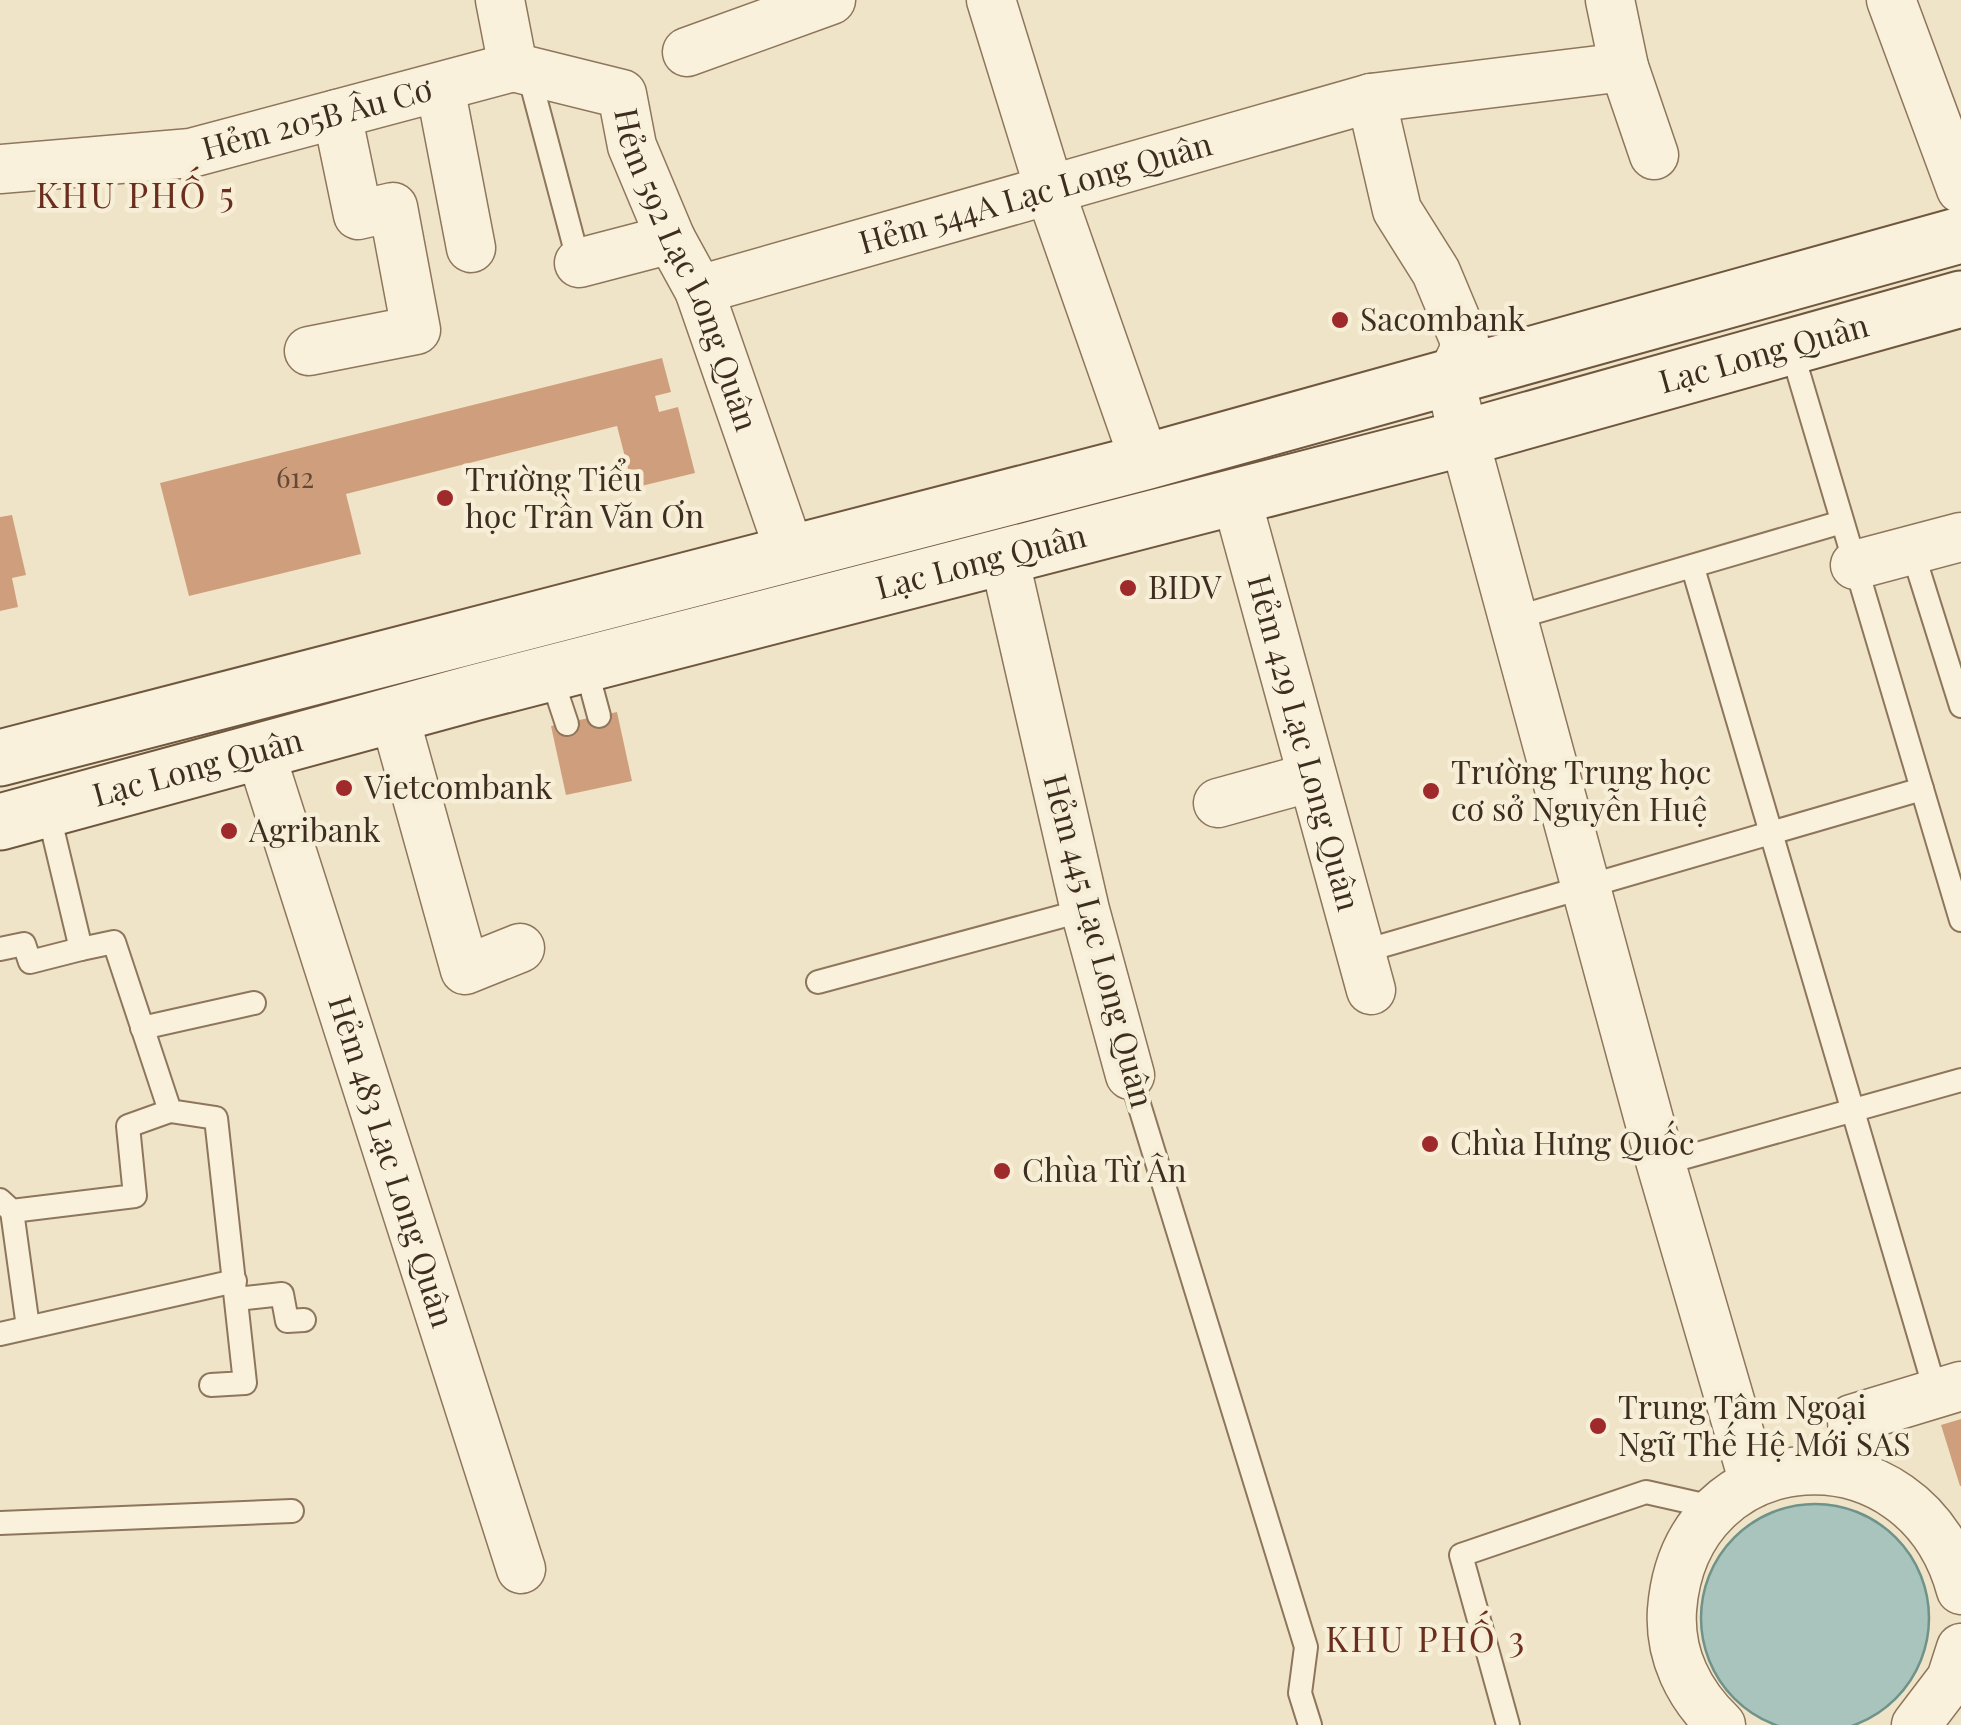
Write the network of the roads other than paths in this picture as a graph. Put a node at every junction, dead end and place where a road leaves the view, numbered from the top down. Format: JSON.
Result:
{"nodes":[{"id":1,"x":500,"y":0,"type":"edge"},
{"id":2,"x":830,"y":0,"type":"edge"},
{"id":3,"x":990,"y":0,"type":"edge"},
{"id":4,"x":1610,"y":0,"type":"edge"},
{"id":5,"x":1891,"y":0,"type":"edge"},
{"id":6,"x":687,"y":52,"type":"dead end"},
{"id":7,"x":1624,"y":68,"type":"junction"},
{"id":8,"x":521,"y":69,"type":"junction"},
{"id":9,"x":440,"y":87,"type":"junction"},
{"id":10,"x":1371,"y":98,"type":"junction"},
{"id":11,"x":337,"y":114,"type":"junction"},
{"id":12,"x":1654,"y":155,"type":"dead end"},
{"id":13,"x":0,"y":169,"type":"edge"},
{"id":14,"x":1961,"y":189,"type":"edge"},
{"id":15,"x":1050,"y":192,"type":"junction"},
{"id":16,"x":1961,"y":236,"type":"edge"},
{"id":17,"x":671,"y":239,"type":"junction"},
{"id":18,"x":472,"y":248,"type":"dead end"},
{"id":19,"x":579,"y":263,"type":"joint"},
{"id":20,"x":699,"y":290,"type":"junction"},
{"id":21,"x":1961,"y":299,"type":"edge"},
{"id":22,"x":1790,"y":345,"type":"junction"},
{"id":23,"x":310,"y":351,"type":"dead end"},
{"id":24,"x":1450,"y":380,"type":"junction"},
{"id":25,"x":1464,"y":438,"type":"junction"},
{"id":26,"x":1144,"y":462,"type":"junction"},
{"id":27,"x":1236,"y":497,"type":"junction"},
{"id":28,"x":1961,"y":536,"type":"edge"},
{"id":29,"x":1849,"y":543,"type":"junction"},
{"id":30,"x":1912,"y":550,"type":"junction"},
{"id":31,"x":791,"y":555,"type":"junction"},
{"id":32,"x":1004,"y":557,"type":"junction"},
{"id":33,"x":1693,"y":568,"type":"junction"},
{"id":34,"x":1511,"y":619,"type":"junction"},
{"id":35,"x":523,"y":623,"type":"junction"},
{"id":36,"x":559,"y":671,"type":"junction"},
{"id":37,"x":1961,"y":706,"type":"edge"},
{"id":38,"x":394,"y":715,"type":"junction"},
{"id":39,"x":599,"y":716,"type":"dead end"},
{"id":40,"x":566,"y":724,"type":"dead end"},
{"id":41,"x":260,"y":752,"type":"junction"},
{"id":42,"x":0,"y":758,"type":"edge"},
{"id":43,"x":1312,"y":777,"type":"junction"},
{"id":44,"x":1922,"y":788,"type":"junction"},
{"id":45,"x":1218,"y":803,"type":"dead end"},
{"id":46,"x":24,"y":816,"type":"edge"},
{"id":47,"x":1770,"y":832,"type":"junction"},
{"id":48,"x":1588,"y":888,"type":"junction"},
{"id":49,"x":1086,"y":910,"type":"junction"},
{"id":50,"x":1961,"y":920,"type":"edge"},
{"id":51,"x":520,"y":948,"type":"dead end"},
{"id":52,"x":81,"y":949,"type":"junction"},
{"id":53,"x":0,"y":950,"type":"edge"},
{"id":54,"x":1366,"y":971,"type":"joint"},
{"id":55,"x":818,"y":982,"type":"dead end"},
{"id":56,"x":254,"y":1002,"type":"dead end"},
{"id":57,"x":142,"y":1028,"type":"junction"},
{"id":58,"x":1130,"y":1075,"type":"joint"},
{"id":59,"x":1961,"y":1080,"type":"edge"},
{"id":60,"x":1853,"y":1110,"type":"junction"},
{"id":61,"x":170,"y":1112,"type":"junction"},
{"id":62,"x":1661,"y":1164,"type":"junction"},
{"id":63,"x":6,"y":1205,"type":"edge"},
{"id":64,"x":236,"y":1290,"type":"junction"},
{"id":65,"x":304,"y":1320,"type":"dead end"},
{"id":66,"x":28,"y":1327,"type":"junction"},
{"id":67,"x":0,"y":1334,"type":"edge"},
{"id":68,"x":211,"y":1385,"type":"dead end"},
{"id":69,"x":1949,"y":1390,"type":"edge"},
{"id":70,"x":1855,"y":1474,"type":"junction"},
{"id":71,"x":1735,"y":1495,"type":"junction"},
{"id":72,"x":292,"y":1511,"type":"dead end"},
{"id":73,"x":0,"y":1523,"type":"edge"},
{"id":74,"x":520,"y":1569,"type":"dead end"},
{"id":75,"x":1961,"y":1590,"type":"edge"},
{"id":76,"x":1961,"y":1648,"type":"edge"},
{"id":77,"x":1310,"y":1725,"type":"edge"},
{"id":78,"x":1508,"y":1725,"type":"edge"},
{"id":79,"x":1722,"y":1725,"type":"edge"},
{"id":80,"x":1916,"y":1725,"type":"edge"}],
"edges":[{"from":1,"to":8,"type":"street"},
{"from":2,"to":6,"type":"street"},
{"from":3,"to":15,"type":"street"},
{"from":4,"to":7,"type":"street"},
{"from":5,"to":14,"type":"street"},
{"from":7,"to":10,"type":"street","name":"Hẻm 544A Lạc Long Quân"},
{"from":7,"to":12,"type":"street"},
{"from":8,"to":9,"type":"street","name":"Hẻm 205B Âu Cơ"},
{"from":8,"to":17,"type":"street","name":"Hẻm 592 Lạc Long Quân"},
{"from":8,"to":19,"type":"lane"},
{"from":9,"to":11,"type":"street","name":"Hẻm 205B Âu Cơ"},
{"from":9,"to":18,"type":"street"},
{"from":10,"to":15,"type":"street","name":"Hẻm 544A Lạc Long Quân"},
{"from":10,"to":24,"type":"street"},
{"from":11,"to":13,"type":"street","name":"Hẻm 205B Âu Cơ"},
{"from":11,"to":23,"type":"street"},
{"from":15,"to":20,"type":"street","name":"Hẻm 544A Lạc Long Quân"},
{"from":15,"to":26,"type":"street"},
{"from":16,"to":24,"type":"main road","name":"Lạc Long Quân"},
{"from":17,"to":19,"type":"street"},
{"from":17,"to":20,"type":"street","name":"Hẻm 592 Lạc Long Quân"},
{"from":20,"to":31,"type":"street","name":"Hẻm 592 Lạc Long Quân"},
{"from":21,"to":22,"type":"main road","name":"Lạc Long Quân"},
{"from":22,"to":25,"type":"main road","name":"Lạc Long Quân"},
{"from":22,"to":29,"type":"lane"},
{"from":24,"to":25,"type":"street"},
{"from":24,"to":26,"type":"main road","name":"Lạc Long Quân"},
{"from":25,"to":27,"type":"main road","name":"Lạc Long Quân"},
{"from":25,"to":34,"type":"street"},
{"from":26,"to":31,"type":"main road","name":"Lạc Long Quân"},
{"from":27,"to":32,"type":"main road","name":"Lạc Long Quân"},
{"from":27,"to":43,"type":"street","name":"Hẻm 429 Lạc Long Quân"},
{"from":28,"to":30,"type":"street"},
{"from":29,"to":30,"type":"street"},
{"from":29,"to":33,"type":"lane"},
{"from":29,"to":44,"type":"lane"},
{"from":30,"to":37,"type":"lane"},
{"from":31,"to":35,"type":"main road","name":"Lạc Long Quân"},
{"from":32,"to":36,"type":"main road","name":"Lạc Long Quân"},
{"from":32,"to":49,"type":"street","name":"Hẻm 445 Lạc Long Quân"},
{"from":33,"to":34,"type":"lane"},
{"from":33,"to":47,"type":"lane"},
{"from":34,"to":48,"type":"street"},
{"from":35,"to":36,"type":"main road"},
{"from":35,"to":42,"type":"main road","name":"Lạc Long Quân"},
{"from":36,"to":38,"type":"main road","name":"Lạc Long Quân"},
{"from":36,"to":39,"type":"lane"},
{"from":36,"to":40,"type":"lane"},
{"from":38,"to":41,"type":"main road","name":"Lạc Long Quân"},
{"from":38,"to":51,"type":"street"},
{"from":41,"to":46,"type":"main road","name":"Lạc Long Quân"},
{"from":41,"to":74,"type":"street","name":"Hẻm 483 Lạc Long Quân"},
{"from":43,"to":45,"type":"street"},
{"from":43,"to":54,"type":"street","name":"Hẻm 429 Lạc Long Quân"},
{"from":44,"to":47,"type":"lane"},
{"from":44,"to":50,"type":"lane"},
{"from":46,"to":52,"type":"lane"},
{"from":47,"to":48,"type":"lane"},
{"from":47,"to":60,"type":"lane"},
{"from":48,"to":54,"type":"lane"},
{"from":48,"to":62,"type":"street"},
{"from":49,"to":55,"type":"lane"},
{"from":49,"to":58,"type":"street","name":"Hẻm 445 Lạc Long Quân"},
{"from":52,"to":53,"type":"lane"},
{"from":52,"to":57,"type":"lane"},
{"from":56,"to":57,"type":"lane"},
{"from":57,"to":61,"type":"lane"},
{"from":58,"to":77,"type":"lane","name":"Hẻm 445 Lạc Long Quân"},
{"from":59,"to":60,"type":"lane"},
{"from":60,"to":62,"type":"lane"},
{"from":60,"to":69,"type":"lane"},
{"from":61,"to":63,"type":"lane"},
{"from":61,"to":64,"type":"lane"},
{"from":62,"to":71,"type":"street"},
{"from":63,"to":66,"type":"lane"},
{"from":64,"to":65,"type":"lane"},
{"from":64,"to":66,"type":"lane"},
{"from":64,"to":68,"type":"lane"},
{"from":66,"to":67,"type":"lane"},
{"from":69,"to":70,"type":"street"},
{"from":70,"to":71,"type":"street"},
{"from":70,"to":75,"type":"street"},
{"from":71,"to":78,"type":"lane"},
{"from":71,"to":79,"type":"street"},
{"from":72,"to":73,"type":"lane"},
{"from":76,"to":80,"type":"street"}]}
